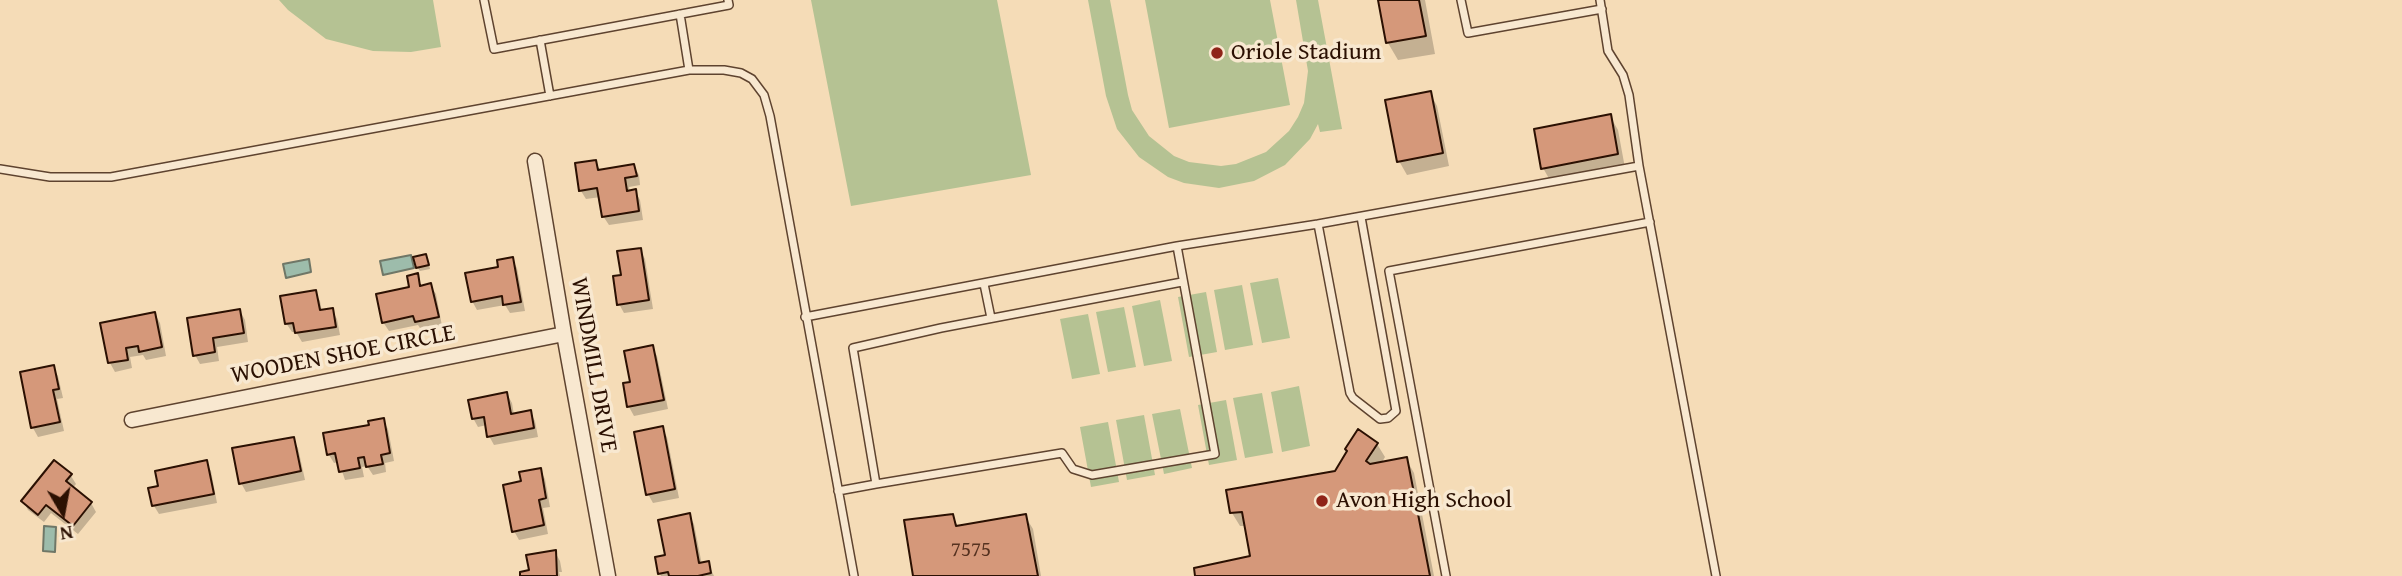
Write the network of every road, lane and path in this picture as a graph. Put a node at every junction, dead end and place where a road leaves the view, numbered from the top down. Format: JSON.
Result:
{"nodes":[{"id":1,"x":484,"y":0,"type":"edge"},
{"id":2,"x":728,"y":0,"type":"edge"},
{"id":3,"x":1461,"y":0,"type":"edge"},
{"id":4,"x":1600,"y":0,"type":"edge"},
{"id":5,"x":1602,"y":9,"type":"junction"},
{"id":6,"x":680,"y":14,"type":"junction"},
{"id":7,"x":540,"y":40,"type":"junction"},
{"id":8,"x":689,"y":70,"type":"junction"},
{"id":9,"x":550,"y":96,"type":"junction"},
{"id":10,"x":536,"y":161,"type":"dead end"},
{"id":11,"x":1639,"y":166,"type":"junction"},
{"id":12,"x":0,"y":169,"type":"edge"},
{"id":13,"x":1361,"y":217,"type":"junction"},
{"id":14,"x":1650,"y":222,"type":"junction"},
{"id":15,"x":1318,"y":224,"type":"junction"},
{"id":16,"x":1177,"y":246,"type":"junction"},
{"id":17,"x":1182,"y":282,"type":"junction"},
{"id":18,"x":984,"y":284,"type":"junction"},
{"id":19,"x":805,"y":317,"type":"junction"},
{"id":20,"x":991,"y":318,"type":"junction"},
{"id":21,"x":564,"y":334,"type":"junction"},
{"id":22,"x":132,"y":420,"type":"dead end"},
{"id":23,"x":876,"y":484,"type":"junction"},
{"id":24,"x":838,"y":491,"type":"junction"},
{"id":25,"x":608,"y":576,"type":"edge"},
{"id":26,"x":854,"y":576,"type":"edge"},
{"id":27,"x":1446,"y":576,"type":"edge"},
{"id":28,"x":1716,"y":576,"type":"edge"}],
"edges":[{"from":1,"to":7,"type":"lane"},
{"from":2,"to":6,"type":"lane"},
{"from":3,"to":5,"type":"lane"},
{"from":4,"to":5,"type":"lane"},
{"from":5,"to":11,"type":"lane"},
{"from":6,"to":7,"type":"lane"},
{"from":6,"to":8,"type":"lane"},
{"from":7,"to":9,"type":"lane"},
{"from":8,"to":9,"type":"lane"},
{"from":8,"to":19,"type":"lane"},
{"from":9,"to":12,"type":"lane"},
{"from":10,"to":21,"type":"street","name":"WINDMILL DRIVE"},
{"from":11,"to":13,"type":"lane"},
{"from":11,"to":14,"type":"lane"},
{"from":13,"to":15,"type":"lane"},
{"from":13,"to":15,"type":"lane"},
{"from":14,"to":27,"type":"lane"},
{"from":14,"to":28,"type":"lane"},
{"from":15,"to":16,"type":"lane"},
{"from":16,"to":17,"type":"lane"},
{"from":16,"to":18,"type":"lane"},
{"from":17,"to":20,"type":"lane"},
{"from":17,"to":23,"type":"lane"},
{"from":18,"to":19,"type":"lane"},
{"from":18,"to":20,"type":"lane"},
{"from":19,"to":24,"type":"lane"},
{"from":20,"to":23,"type":"lane"},
{"from":21,"to":22,"type":"street","name":"WOODEN SHOE CIRCLE"},
{"from":21,"to":25,"type":"street","name":"WINDMILL DRIVE"},
{"from":23,"to":24,"type":"lane"},
{"from":24,"to":26,"type":"lane"}]}
